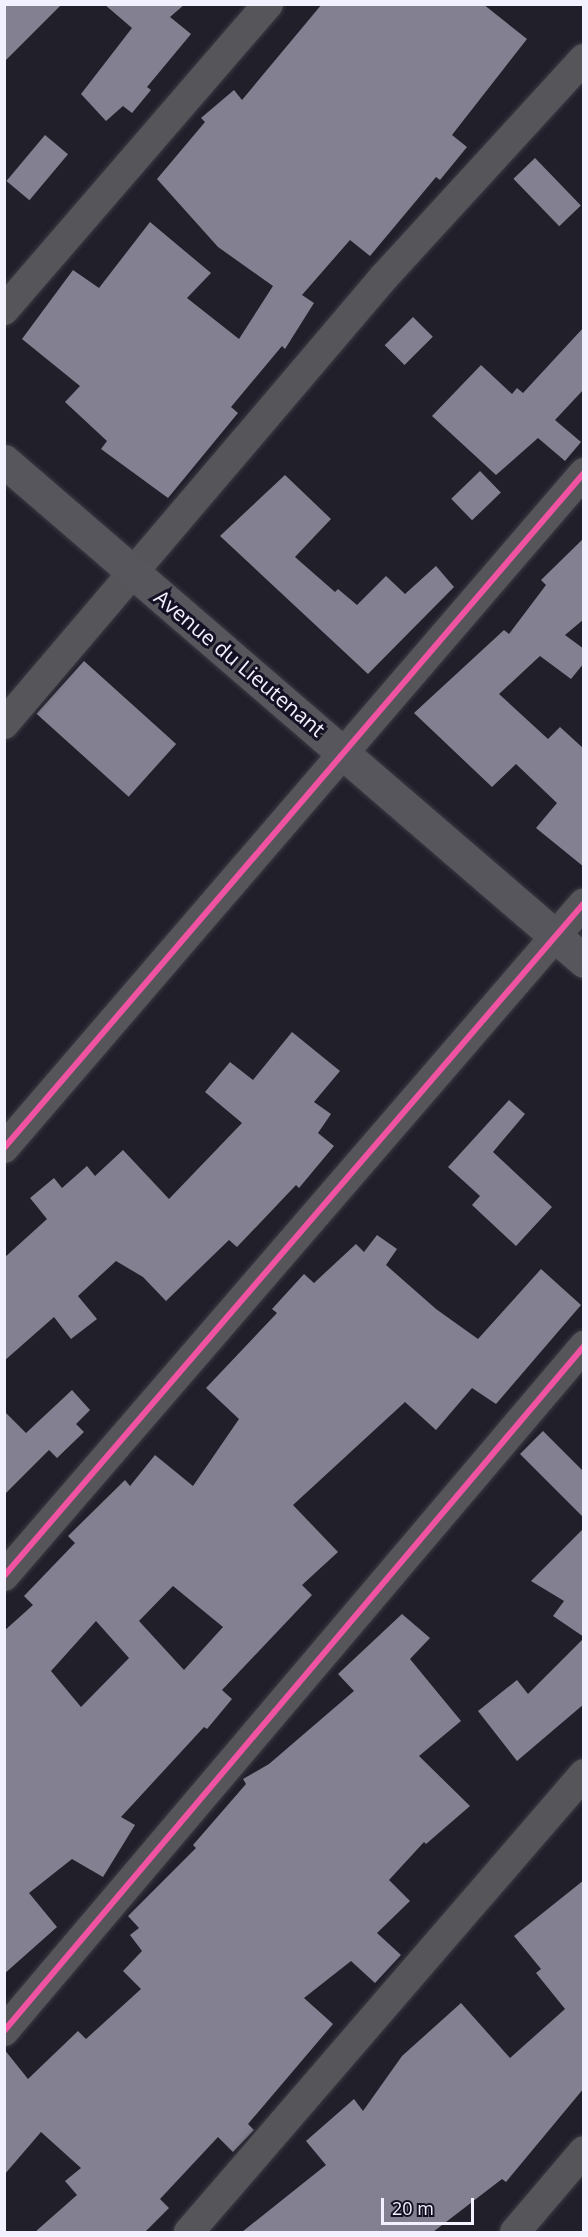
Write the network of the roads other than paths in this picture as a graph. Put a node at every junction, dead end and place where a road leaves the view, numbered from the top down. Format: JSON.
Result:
{"nodes":[{"id":1,"x":268,"y":4,"type":"edge"},
{"id":2,"x":584,"y":59,"type":"edge"},
{"id":3,"x":4,"y":310,"type":"edge"},
{"id":4,"x":4,"y":460,"type":"edge"},
{"id":5,"x":584,"y":473,"type":"edge"},
{"id":6,"x":133,"y":574,"type":"junction"},
{"id":7,"x":4,"y":724,"type":"edge"},
{"id":8,"x":343,"y":749,"type":"junction"},
{"id":9,"x":584,"y":903,"type":"edge"},
{"id":10,"x":554,"y":937,"type":"junction"},
{"id":11,"x":584,"y":961,"type":"edge"},
{"id":12,"x":4,"y":1148,"type":"edge"},
{"id":13,"x":584,"y":1346,"type":"edge"},
{"id":14,"x":4,"y":1576,"type":"edge"},
{"id":15,"x":584,"y":1774,"type":"edge"},
{"id":16,"x":4,"y":2031,"type":"edge"},
{"id":17,"x":584,"y":2151,"type":"edge"},
{"id":18,"x":189,"y":2232,"type":"edge"},
{"id":19,"x":515,"y":2232,"type":"edge"}],
"edges":[{"from":1,"to":3,"type":"street"},
{"from":2,"to":6,"type":"street"},
{"from":4,"to":6,"type":"main road","name":"Avenue du Lieutenant"},
{"from":5,"to":8,"type":"street"},
{"from":6,"to":7,"type":"street"},
{"from":6,"to":8,"type":"main road","name":"Avenue du Lieutenant"},
{"from":8,"to":10,"type":"main road","name":"Avenue du Lieutenant"},
{"from":8,"to":12,"type":"street"},
{"from":9,"to":10,"type":"street"},
{"from":10,"to":11,"type":"main road","name":"Avenue du Lieutenant"},
{"from":10,"to":14,"type":"street"},
{"from":13,"to":16,"type":"street"},
{"from":15,"to":18,"type":"street"},
{"from":17,"to":19,"type":"street"}]}
